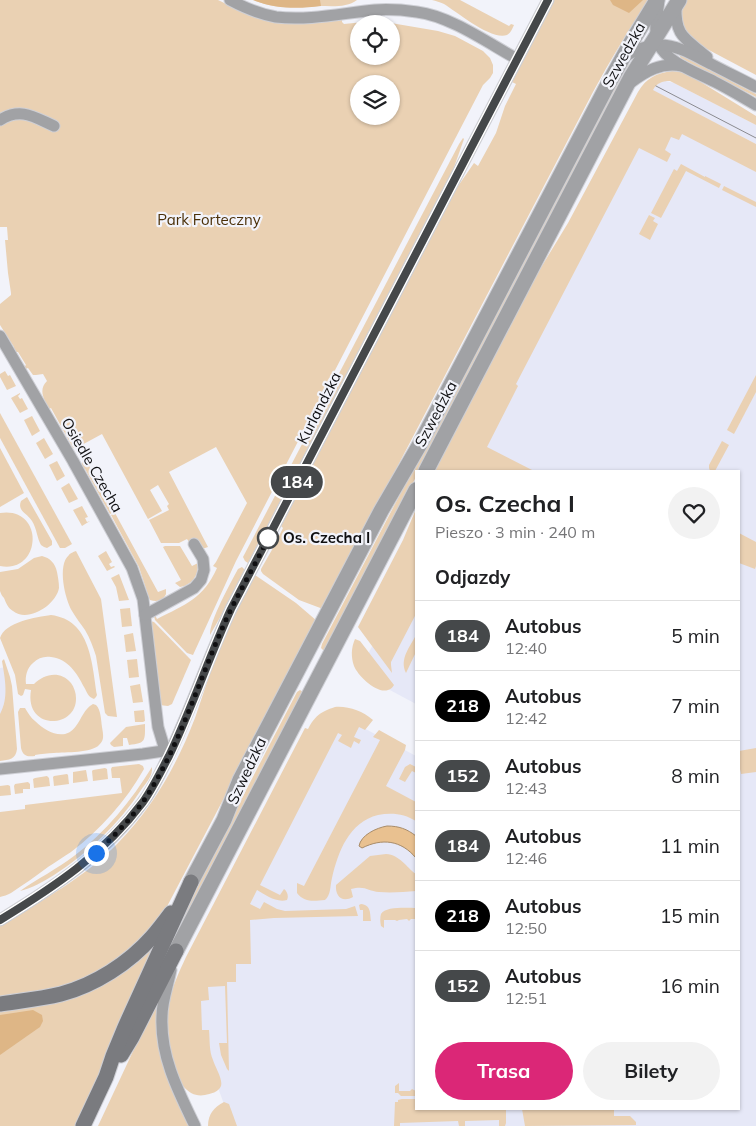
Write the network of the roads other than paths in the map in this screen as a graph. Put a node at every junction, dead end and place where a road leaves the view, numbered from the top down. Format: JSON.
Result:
{"nodes":[{"id":1,"x":230,"y":0,"type":"edge"},
{"id":2,"x":548,"y":0,"type":"edge"},
{"id":3,"x":658,"y":0,"type":"edge"},
{"id":4,"x":678,"y":2,"type":"edge"},
{"id":5,"x":365,"y":6,"type":"edge"},
{"id":6,"x":656,"y":42,"type":"junction"},
{"id":7,"x":622,"y":58,"type":"junction"},
{"id":8,"x":517,"y":59,"type":"junction"},
{"id":9,"x":689,"y":69,"type":"junction"},
{"id":10,"x":721,"y":69,"type":"junction"},
{"id":11,"x":627,"y":86,"type":"junction"},
{"id":12,"x":756,"y":87,"type":"edge"},
{"id":13,"x":756,"y":105,"type":"edge"},
{"id":14,"x":0,"y":120,"type":"edge"},
{"id":15,"x":54,"y":126,"type":"dead end"},
{"id":16,"x":0,"y":336,"type":"edge"},
{"id":17,"x":427,"y":470,"type":"edge"},
{"id":18,"x":415,"y":492,"type":"edge"},
{"id":19,"x":194,"y":544,"type":"dead end"},
{"id":20,"x":145,"y":615,"type":"junction"},
{"id":21,"x":168,"y":750,"type":"junction"},
{"id":22,"x":0,"y":769,"type":"edge"},
{"id":23,"x":191,"y":882,"type":"junction"},
{"id":24,"x":0,"y":920,"type":"edge"},
{"id":25,"x":176,"y":952,"type":"junction"},
{"id":26,"x":0,"y":1004,"type":"edge"},
{"id":27,"x":106,"y":1077,"type":"junction"},
{"id":28,"x":83,"y":1126,"type":"edge"},
{"id":29,"x":195,"y":1126,"type":"edge"}],
"edges":[{"from":1,"to":5,"type":"street"},
{"from":2,"to":8,"type":"street","name":"Kurlandzka"},
{"from":3,"to":6,"type":"street"},
{"from":3,"to":7,"type":"street","name":"Szwedzka"},
{"from":4,"to":6,"type":"street","name":"Szwedzka"},
{"from":4,"to":10,"type":"street"},
{"from":5,"to":8,"type":"street"},
{"from":6,"to":7,"type":"street"},
{"from":6,"to":9,"type":"street"},
{"from":6,"to":10,"type":"street"},
{"from":6,"to":11,"type":"street","name":"Szwedzka"},
{"from":7,"to":23,"type":"street","name":"Szwedzka"},
{"from":8,"to":21,"type":"street","name":"Kurlandzka"},
{"from":9,"to":11,"type":"street"},
{"from":9,"to":13,"type":"street"},
{"from":10,"to":12,"type":"street"},
{"from":11,"to":17,"type":"street","name":"Szwedzka"},
{"from":14,"to":15,"type":"street"},
{"from":16,"to":20,"type":"street","name":"Osiedle Czecha"},
{"from":18,"to":25,"type":"street","name":"Szwedzka"},
{"from":19,"to":20,"type":"street"},
{"from":20,"to":21,"type":"street","name":"Osiedle Czecha"},
{"from":21,"to":22,"type":"street"},
{"from":21,"to":24,"type":"street","name":"Kurlandzka"},
{"from":23,"to":26,"type":"main road"},
{"from":23,"to":27,"type":"main road"},
{"from":25,"to":27,"type":"main road"},
{"from":25,"to":29,"type":"street"},
{"from":27,"to":28,"type":"main road"}]}
